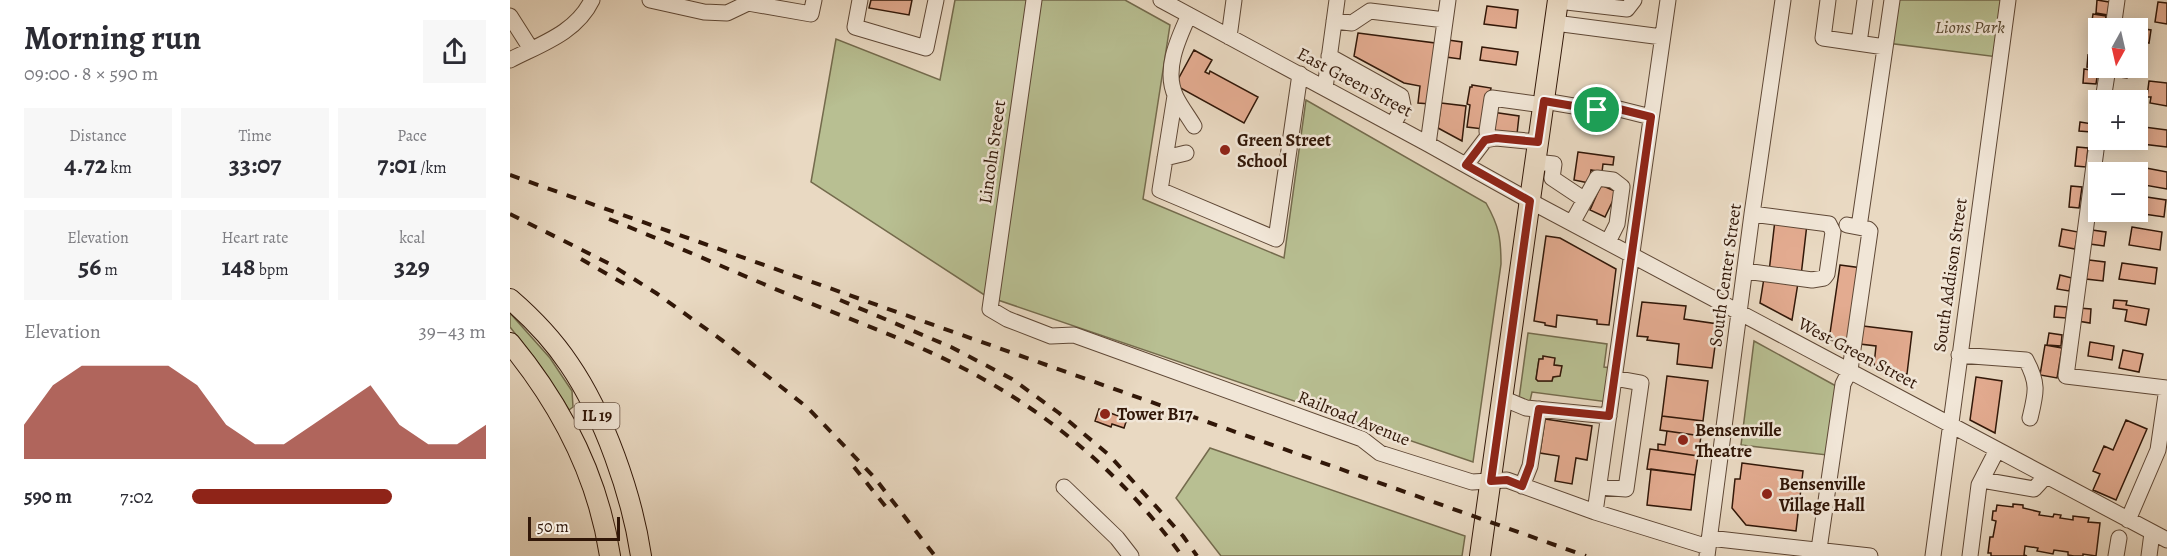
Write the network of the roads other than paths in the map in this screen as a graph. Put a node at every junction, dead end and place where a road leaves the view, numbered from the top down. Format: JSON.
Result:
{"nodes":[{"id":1,"x":592,"y":0,"type":"edge"},
{"id":2,"x":650,"y":0,"type":"edge"},
{"id":3,"x":814,"y":0,"type":"edge"},
{"id":4,"x":860,"y":0,"type":"edge"},
{"id":5,"x":936,"y":0,"type":"edge"},
{"id":6,"x":1034,"y":0,"type":"edge"},
{"id":7,"x":1161,"y":0,"type":"edge"},
{"id":8,"x":1234,"y":0,"type":"edge"},
{"id":9,"x":1337,"y":0,"type":"edge"},
{"id":10,"x":1448,"y":0,"type":"edge"},
{"id":11,"x":1634,"y":0,"type":"edge"},
{"id":12,"x":1668,"y":0,"type":"edge"},
{"id":13,"x":1783,"y":0,"type":"edge"},
{"id":14,"x":1828,"y":0,"type":"edge"},
{"id":15,"x":1865,"y":0,"type":"edge"},
{"id":16,"x":1892,"y":0,"type":"edge"},
{"id":17,"x":2008,"y":0,"type":"edge"},
{"id":18,"x":2117,"y":0,"type":"edge"},
{"id":19,"x":748,"y":1,"type":"edge"},
{"id":20,"x":1558,"y":1,"type":"edge"},
{"id":21,"x":1189,"y":15,"type":"junction"},
{"id":22,"x":510,"y":16,"type":"edge"},
{"id":23,"x":2114,"y":18,"type":"edge"},
{"id":24,"x":1445,"y":20,"type":"junction"},
{"id":25,"x":1334,"y":21,"type":"junction"},
{"id":26,"x":1555,"y":23,"type":"junction"},
{"id":27,"x":1229,"y":37,"type":"junction"},
{"id":28,"x":1662,"y":37,"type":"junction"},
{"id":29,"x":1859,"y":43,"type":"junction"},
{"id":30,"x":1885,"y":47,"type":"junction"},
{"id":31,"x":531,"y":49,"type":"junction"},
{"id":32,"x":1329,"y":56,"type":"junction"},
{"id":33,"x":510,"y":60,"type":"edge"},
{"id":34,"x":1300,"y":74,"type":"junction"},
{"id":35,"x":1325,"y":88,"type":"junction"},
{"id":36,"x":1175,"y":96,"type":"junction"},
{"id":37,"x":1544,"y":103,"type":"junction"},
{"id":38,"x":1651,"y":117,"type":"junction"},
{"id":39,"x":1393,"y":125,"type":"junction"},
{"id":40,"x":1194,"y":126,"type":"dead end"},
{"id":41,"x":1488,"y":140,"type":"junction"},
{"id":42,"x":1538,"y":142,"type":"junction"},
{"id":43,"x":1428,"y":144,"type":"junction"},
{"id":44,"x":2096,"y":150,"type":"edge"},
{"id":45,"x":1186,"y":153,"type":"dead end"},
{"id":46,"x":1165,"y":158,"type":"junction"},
{"id":47,"x":1535,"y":162,"type":"junction"},
{"id":48,"x":1466,"y":165,"type":"junction"},
{"id":49,"x":1585,"y":200,"type":"junction"},
{"id":50,"x":1530,"y":201,"type":"junction"},
{"id":51,"x":1752,"y":214,"type":"junction"},
{"id":52,"x":1572,"y":223,"type":"junction"},
{"id":53,"x":1608,"y":242,"type":"junction"},
{"id":54,"x":1632,"y":254,"type":"junction"},
{"id":55,"x":1745,"y":271,"type":"junction"},
{"id":56,"x":510,"y":299,"type":"edge"},
{"id":57,"x":990,"y":309,"type":"joint"},
{"id":58,"x":1740,"y":311,"type":"junction"},
{"id":59,"x":510,"y":344,"type":"edge"},
{"id":60,"x":1959,"y":355,"type":"junction"},
{"id":61,"x":1850,"y":370,"type":"junction"},
{"id":62,"x":1614,"y":378,"type":"junction"},
{"id":63,"x":2167,"y":388,"type":"edge"},
{"id":64,"x":1502,"y":398,"type":"junction"},
{"id":65,"x":1539,"y":409,"type":"junction"},
{"id":66,"x":1609,"y":416,"type":"junction"},
{"id":67,"x":2030,"y":418,"type":"dead end"},
{"id":68,"x":1950,"y":424,"type":"junction"},
{"id":69,"x":1997,"y":450,"type":"junction"},
{"id":70,"x":2046,"y":476,"type":"junction"},
{"id":71,"x":1982,"y":480,"type":"junction"},
{"id":72,"x":1491,"y":481,"type":"junction"},
{"id":73,"x":1522,"y":486,"type":"junction"},
{"id":74,"x":1064,"y":487,"type":"dead end"},
{"id":75,"x":1599,"y":487,"type":"junction"},
{"id":76,"x":1595,"y":512,"type":"junction"},
{"id":77,"x":2128,"y":520,"type":"junction"},
{"id":78,"x":2152,"y":532,"type":"junction"},
{"id":79,"x":2119,"y":538,"type":"dead end"},
{"id":80,"x":2167,"y":540,"type":"edge"},
{"id":81,"x":1708,"y":547,"type":"edge"},
{"id":82,"x":1819,"y":553,"type":"edge"},
{"id":83,"x":610,"y":556,"type":"edge"},
{"id":84,"x":641,"y":556,"type":"edge"},
{"id":85,"x":1131,"y":556,"type":"edge"},
{"id":86,"x":1480,"y":556,"type":"edge"},
{"id":87,"x":1870,"y":556,"type":"edge"},
{"id":88,"x":1933,"y":556,"type":"edge"},
{"id":89,"x":1970,"y":556,"type":"edge"},
{"id":90,"x":2116,"y":556,"type":"edge"},
{"id":91,"x":2149,"y":556,"type":"edge"}],
"edges":[{"from":1,"to":31,"type":"street"},
{"from":2,"to":19,"type":"street"},
{"from":3,"to":19,"type":"street"},
{"from":4,"to":5,"type":"street"},
{"from":6,"to":57,"type":"street","name":"Lincoln Sreeet"},
{"from":7,"to":21,"type":"street","name":"East Green Street"},
{"from":8,"to":27,"type":"street"},
{"from":9,"to":25,"type":"street"},
{"from":10,"to":24,"type":"street"},
{"from":11,"to":20,"type":"street"},
{"from":12,"to":28,"type":"street"},
{"from":13,"to":51,"type":"street","name":"South Center Street"},
{"from":14,"to":29,"type":"street"},
{"from":15,"to":29,"type":"street"},
{"from":16,"to":30,"type":"street"},
{"from":17,"to":60,"type":"street","name":"South Addison Street"},
{"from":18,"to":23,"type":"street"},
{"from":20,"to":26,"type":"main road"},
{"from":21,"to":27,"type":"street","name":"East Green Street"},
{"from":21,"to":36,"type":"street"},
{"from":22,"to":31,"type":"street"},
{"from":24,"to":25,"type":"street"},
{"from":24,"to":43,"type":"street"},
{"from":25,"to":32,"type":"street"},
{"from":26,"to":28,"type":"street"},
{"from":26,"to":37,"type":"main road"},
{"from":27,"to":34,"type":"street","name":"East Green Street"},
{"from":28,"to":38,"type":"street"},
{"from":29,"to":30,"type":"street"},
{"from":30,"to":61,"type":"street"},
{"from":31,"to":33,"type":"street"},
{"from":32,"to":35,"type":"street"},
{"from":32,"to":39,"type":"street"},
{"from":34,"to":35,"type":"street","name":"East Green Street"},
{"from":34,"to":46,"type":"street"},
{"from":35,"to":39,"type":"street","name":"East Green Street"},
{"from":36,"to":40,"type":"street"},
{"from":36,"to":46,"type":"street"},
{"from":37,"to":38,"type":"street"},
{"from":37,"to":41,"type":"street"},
{"from":37,"to":42,"type":"main road"},
{"from":38,"to":54,"type":"street"},
{"from":39,"to":43,"type":"street","name":"East Green Street"},
{"from":41,"to":42,"type":"street"},
{"from":41,"to":48,"type":"street"},
{"from":42,"to":47,"type":"main road"},
{"from":43,"to":48,"type":"street","name":"East Green Street"},
{"from":44,"to":63,"type":"street"},
{"from":45,"to":46,"type":"street"},
{"from":47,"to":49,"type":"street"},
{"from":47,"to":50,"type":"main road"},
{"from":48,"to":50,"type":"street","name":"East Green Street"},
{"from":49,"to":52,"type":"street"},
{"from":49,"to":53,"type":"street"},
{"from":50,"to":52,"type":"street","name":"West Green Street"},
{"from":50,"to":64,"type":"main road"},
{"from":51,"to":55,"type":"street","name":"South Center Street"},
{"from":51,"to":55,"type":"street"},
{"from":52,"to":53,"type":"street","name":"West Green Street"},
{"from":53,"to":54,"type":"street","name":"West Green Street"},
{"from":54,"to":58,"type":"street","name":"West Green Street"},
{"from":54,"to":62,"type":"street"},
{"from":55,"to":58,"type":"street","name":"South Center Street"},
{"from":56,"to":84,"type":"main road","number":"IL 19"},
{"from":57,"to":72,"type":"street","name":"Railroad Avenue"},
{"from":58,"to":61,"type":"street","name":"West Green Street"},
{"from":58,"to":81,"type":"street","name":"South Center Street"},
{"from":59,"to":83,"type":"main road","number":"IL 19"},
{"from":60,"to":67,"type":"street"},
{"from":60,"to":68,"type":"street","name":"South Addison Street"},
{"from":61,"to":68,"type":"street","name":"West Green Street"},
{"from":61,"to":82,"type":"street"},
{"from":62,"to":66,"type":"street"},
{"from":62,"to":75,"type":"street"},
{"from":63,"to":77,"type":"street"},
{"from":64,"to":65,"type":"street"},
{"from":64,"to":72,"type":"main road"},
{"from":65,"to":66,"type":"street"},
{"from":65,"to":73,"type":"street"},
{"from":66,"to":75,"type":"street"},
{"from":68,"to":69,"type":"street","name":"West Green Street"},
{"from":68,"to":88,"type":"street","name":"South Addison Street"},
{"from":69,"to":70,"type":"street","name":"West Green Street"},
{"from":69,"to":71,"type":"street"},
{"from":70,"to":71,"type":"street"},
{"from":70,"to":77,"type":"street","name":"West Green Street"},
{"from":71,"to":89,"type":"street"},
{"from":72,"to":73,"type":"street","name":"Railroad Avenue"},
{"from":72,"to":86,"type":"main road"},
{"from":73,"to":76,"type":"street","name":"Railroad Avenue"},
{"from":74,"to":85,"type":"street"},
{"from":75,"to":76,"type":"street"},
{"from":76,"to":81,"type":"street","name":"Railroad Avenue"},
{"from":77,"to":78,"type":"street","name":"West Green Street"},
{"from":78,"to":80,"type":"street","name":"West Green Street"},
{"from":78,"to":91,"type":"street"},
{"from":79,"to":90,"type":"street"},
{"from":81,"to":82,"type":"street","name":"Railroad Avenue"},
{"from":82,"to":87,"type":"street","name":"Railroad Avenue"}]}
